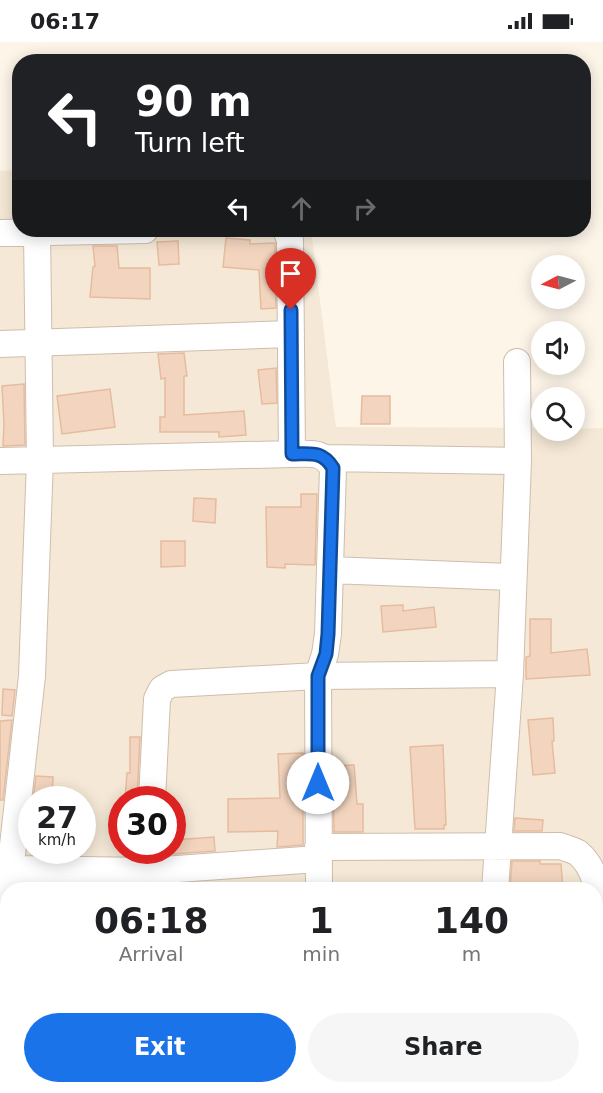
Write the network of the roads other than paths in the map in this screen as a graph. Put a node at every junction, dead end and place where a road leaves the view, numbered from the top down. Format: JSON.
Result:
{"nodes":[{"id":1,"x":37,"y":237,"type":"edge"},
{"id":2,"x":289,"y":237,"type":"edge"},
{"id":3,"x":291,"y":334,"type":"junction"},
{"id":4,"x":39,"y":343,"type":"junction"},
{"id":5,"x":0,"y":344,"type":"edge"},
{"id":6,"x":517,"y":362,"type":"dead end"},
{"id":7,"x":292,"y":454,"type":"junction"},
{"id":8,"x":327,"y":458,"type":"junction"},
{"id":9,"x":40,"y":460,"type":"junction"},
{"id":10,"x":0,"y":461,"type":"edge"},
{"id":11,"x":518,"y":461,"type":"junction"},
{"id":12,"x":330,"y":570,"type":"junction"},
{"id":13,"x":513,"y":577,"type":"junction"},
{"id":14,"x":510,"y":674,"type":"junction"},
{"id":15,"x":318,"y":676,"type":"junction"},
{"id":16,"x":153,"y":786,"type":"edge"},
{"id":17,"x":498,"y":846,"type":"junction"},
{"id":18,"x":318,"y":853,"type":"junction"},
{"id":19,"x":150,"y":870,"type":"edge"},
{"id":20,"x":10,"y":879,"type":"edge"},
{"id":21,"x":318,"y":882,"type":"edge"},
{"id":22,"x":496,"y":882,"type":"edge"},
{"id":23,"x":596,"y":882,"type":"edge"}],
"edges":[{"from":1,"to":4,"type":"street"},
{"from":2,"to":3,"type":"street"},
{"from":3,"to":4,"type":"street"},
{"from":3,"to":7,"type":"street"},
{"from":4,"to":5,"type":"street"},
{"from":4,"to":9,"type":"street"},
{"from":6,"to":11,"type":"street"},
{"from":7,"to":8,"type":"street"},
{"from":7,"to":9,"type":"street"},
{"from":8,"to":11,"type":"street"},
{"from":8,"to":12,"type":"street"},
{"from":9,"to":10,"type":"street"},
{"from":9,"to":20,"type":"street"},
{"from":11,"to":13,"type":"street"},
{"from":12,"to":13,"type":"street"},
{"from":12,"to":15,"type":"street"},
{"from":13,"to":14,"type":"street"},
{"from":14,"to":15,"type":"street"},
{"from":14,"to":17,"type":"street"},
{"from":15,"to":16,"type":"street"},
{"from":15,"to":18,"type":"street"},
{"from":17,"to":18,"type":"street"},
{"from":17,"to":22,"type":"street"},
{"from":17,"to":23,"type":"street"},
{"from":18,"to":19,"type":"street"},
{"from":18,"to":21,"type":"street"},
{"from":19,"to":20,"type":"street"}]}
